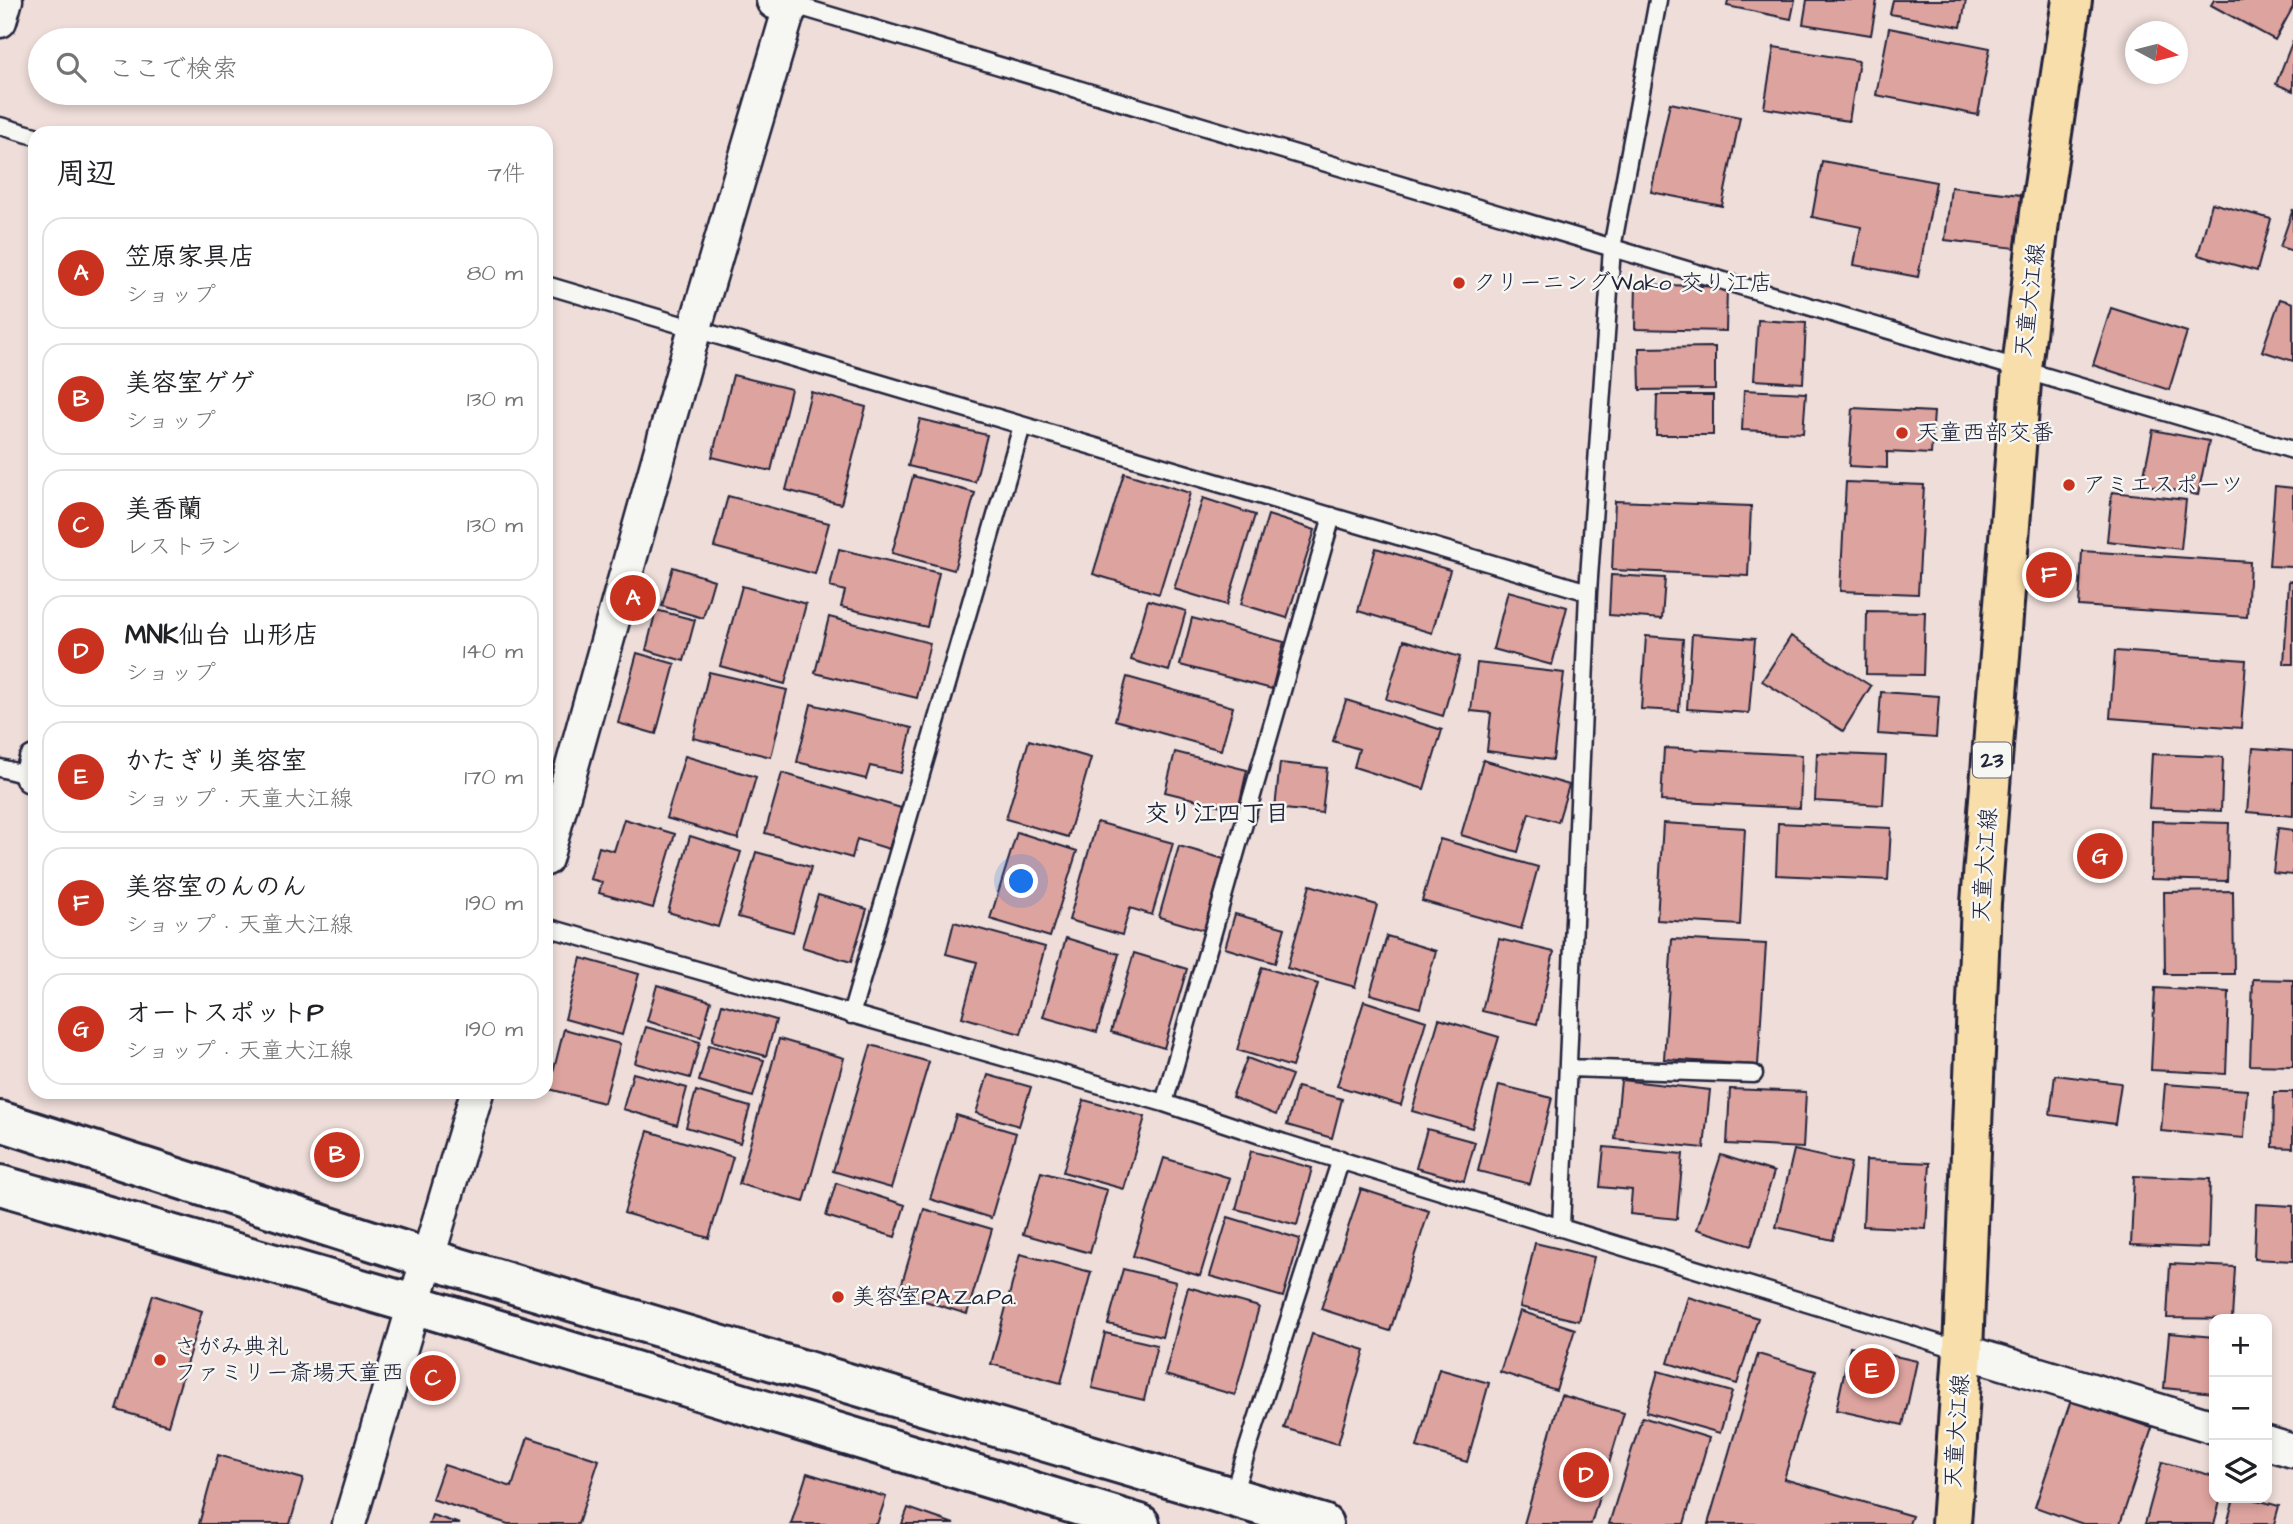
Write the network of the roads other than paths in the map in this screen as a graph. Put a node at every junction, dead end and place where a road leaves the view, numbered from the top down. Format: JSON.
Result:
{"nodes":[{"id":1,"x":6,"y":0,"type":"edge"},
{"id":2,"x":1658,"y":0,"type":"edge"},
{"id":3,"x":2072,"y":0,"type":"edge"},
{"id":4,"x":786,"y":1,"type":"edge"},
{"id":5,"x":0,"y":20,"type":"edge"},
{"id":6,"x":0,"y":126,"type":"edge"},
{"id":7,"x":28,"y":134,"type":"edge"},
{"id":8,"x":1612,"y":248,"type":"junction"},
{"id":9,"x":553,"y":287,"type":"edge"},
{"id":10,"x":695,"y":328,"type":"junction"},
{"id":11,"x":2022,"y":369,"type":"junction"},
{"id":12,"x":1022,"y":426,"type":"junction"},
{"id":13,"x":2293,"y":450,"type":"edge"},
{"id":14,"x":1332,"y":516,"type":"junction"},
{"id":15,"x":1588,"y":592,"type":"junction"},
{"id":16,"x":0,"y":768,"type":"edge"},
{"id":17,"x":28,"y":771,"type":"edge"},
{"id":18,"x":553,"y":834,"type":"edge"},
{"id":19,"x":553,"y":929,"type":"edge"},
{"id":20,"x":851,"y":1015,"type":"junction"},
{"id":21,"x":1568,"y":1068,"type":"junction"},
{"id":22,"x":1754,"y":1074,"type":"dead end"},
{"id":23,"x":475,"y":1099,"type":"edge"},
{"id":24,"x":1164,"y":1103,"type":"junction"},
{"id":25,"x":0,"y":1121,"type":"edge"},
{"id":26,"x":1340,"y":1159,"type":"junction"},
{"id":27,"x":0,"y":1185,"type":"edge"},
{"id":28,"x":1562,"y":1227,"type":"junction"},
{"id":29,"x":426,"y":1258,"type":"junction"},
{"id":30,"x":413,"y":1304,"type":"junction"},
{"id":31,"x":1963,"y":1351,"type":"junction"},
{"id":32,"x":2209,"y":1425,"type":"edge"},
{"id":33,"x":2272,"y":1445,"type":"edge"},
{"id":34,"x":2293,"y":1451,"type":"edge"},
{"id":35,"x":1232,"y":1497,"type":"junction"},
{"id":36,"x":349,"y":1524,"type":"edge"},
{"id":37,"x":1140,"y":1524,"type":"edge"},
{"id":38,"x":1323,"y":1524,"type":"edge"},
{"id":39,"x":1951,"y":1524,"type":"edge"}],
"edges":[{"from":1,"to":5,"type":"street"},
{"from":2,"to":8,"type":"lane"},
{"from":3,"to":11,"type":"main road","name":"天童大江線","number":"23"},
{"from":4,"to":8,"type":"lane"},
{"from":4,"to":10,"type":"street"},
{"from":6,"to":7,"type":"lane"},
{"from":8,"to":11,"type":"lane"},
{"from":8,"to":15,"type":"lane"},
{"from":9,"to":10,"type":"lane"},
{"from":10,"to":12,"type":"lane"},
{"from":10,"to":18,"type":"street"},
{"from":11,"to":13,"type":"lane"},
{"from":11,"to":31,"type":"main road","name":"天童大江線","number":"23"},
{"from":12,"to":14,"type":"lane"},
{"from":12,"to":20,"type":"lane"},
{"from":14,"to":15,"type":"lane"},
{"from":14,"to":24,"type":"lane"},
{"from":15,"to":21,"type":"lane"},
{"from":16,"to":17,"type":"lane"},
{"from":19,"to":20,"type":"lane"},
{"from":20,"to":24,"type":"lane"},
{"from":21,"to":22,"type":"lane"},
{"from":21,"to":28,"type":"lane"},
{"from":23,"to":29,"type":"street"},
{"from":24,"to":26,"type":"lane"},
{"from":25,"to":29,"type":"street"},
{"from":26,"to":28,"type":"lane"},
{"from":26,"to":35,"type":"lane"},
{"from":27,"to":30,"type":"street"},
{"from":28,"to":31,"type":"lane"},
{"from":29,"to":30,"type":"street"},
{"from":29,"to":35,"type":"street"},
{"from":30,"to":36,"type":"street"},
{"from":30,"to":37,"type":"street"},
{"from":31,"to":32,"type":"street"},
{"from":31,"to":39,"type":"main road","name":"天童大江線","number":"23"},
{"from":33,"to":34,"type":"street"},
{"from":35,"to":38,"type":"street"}]}
